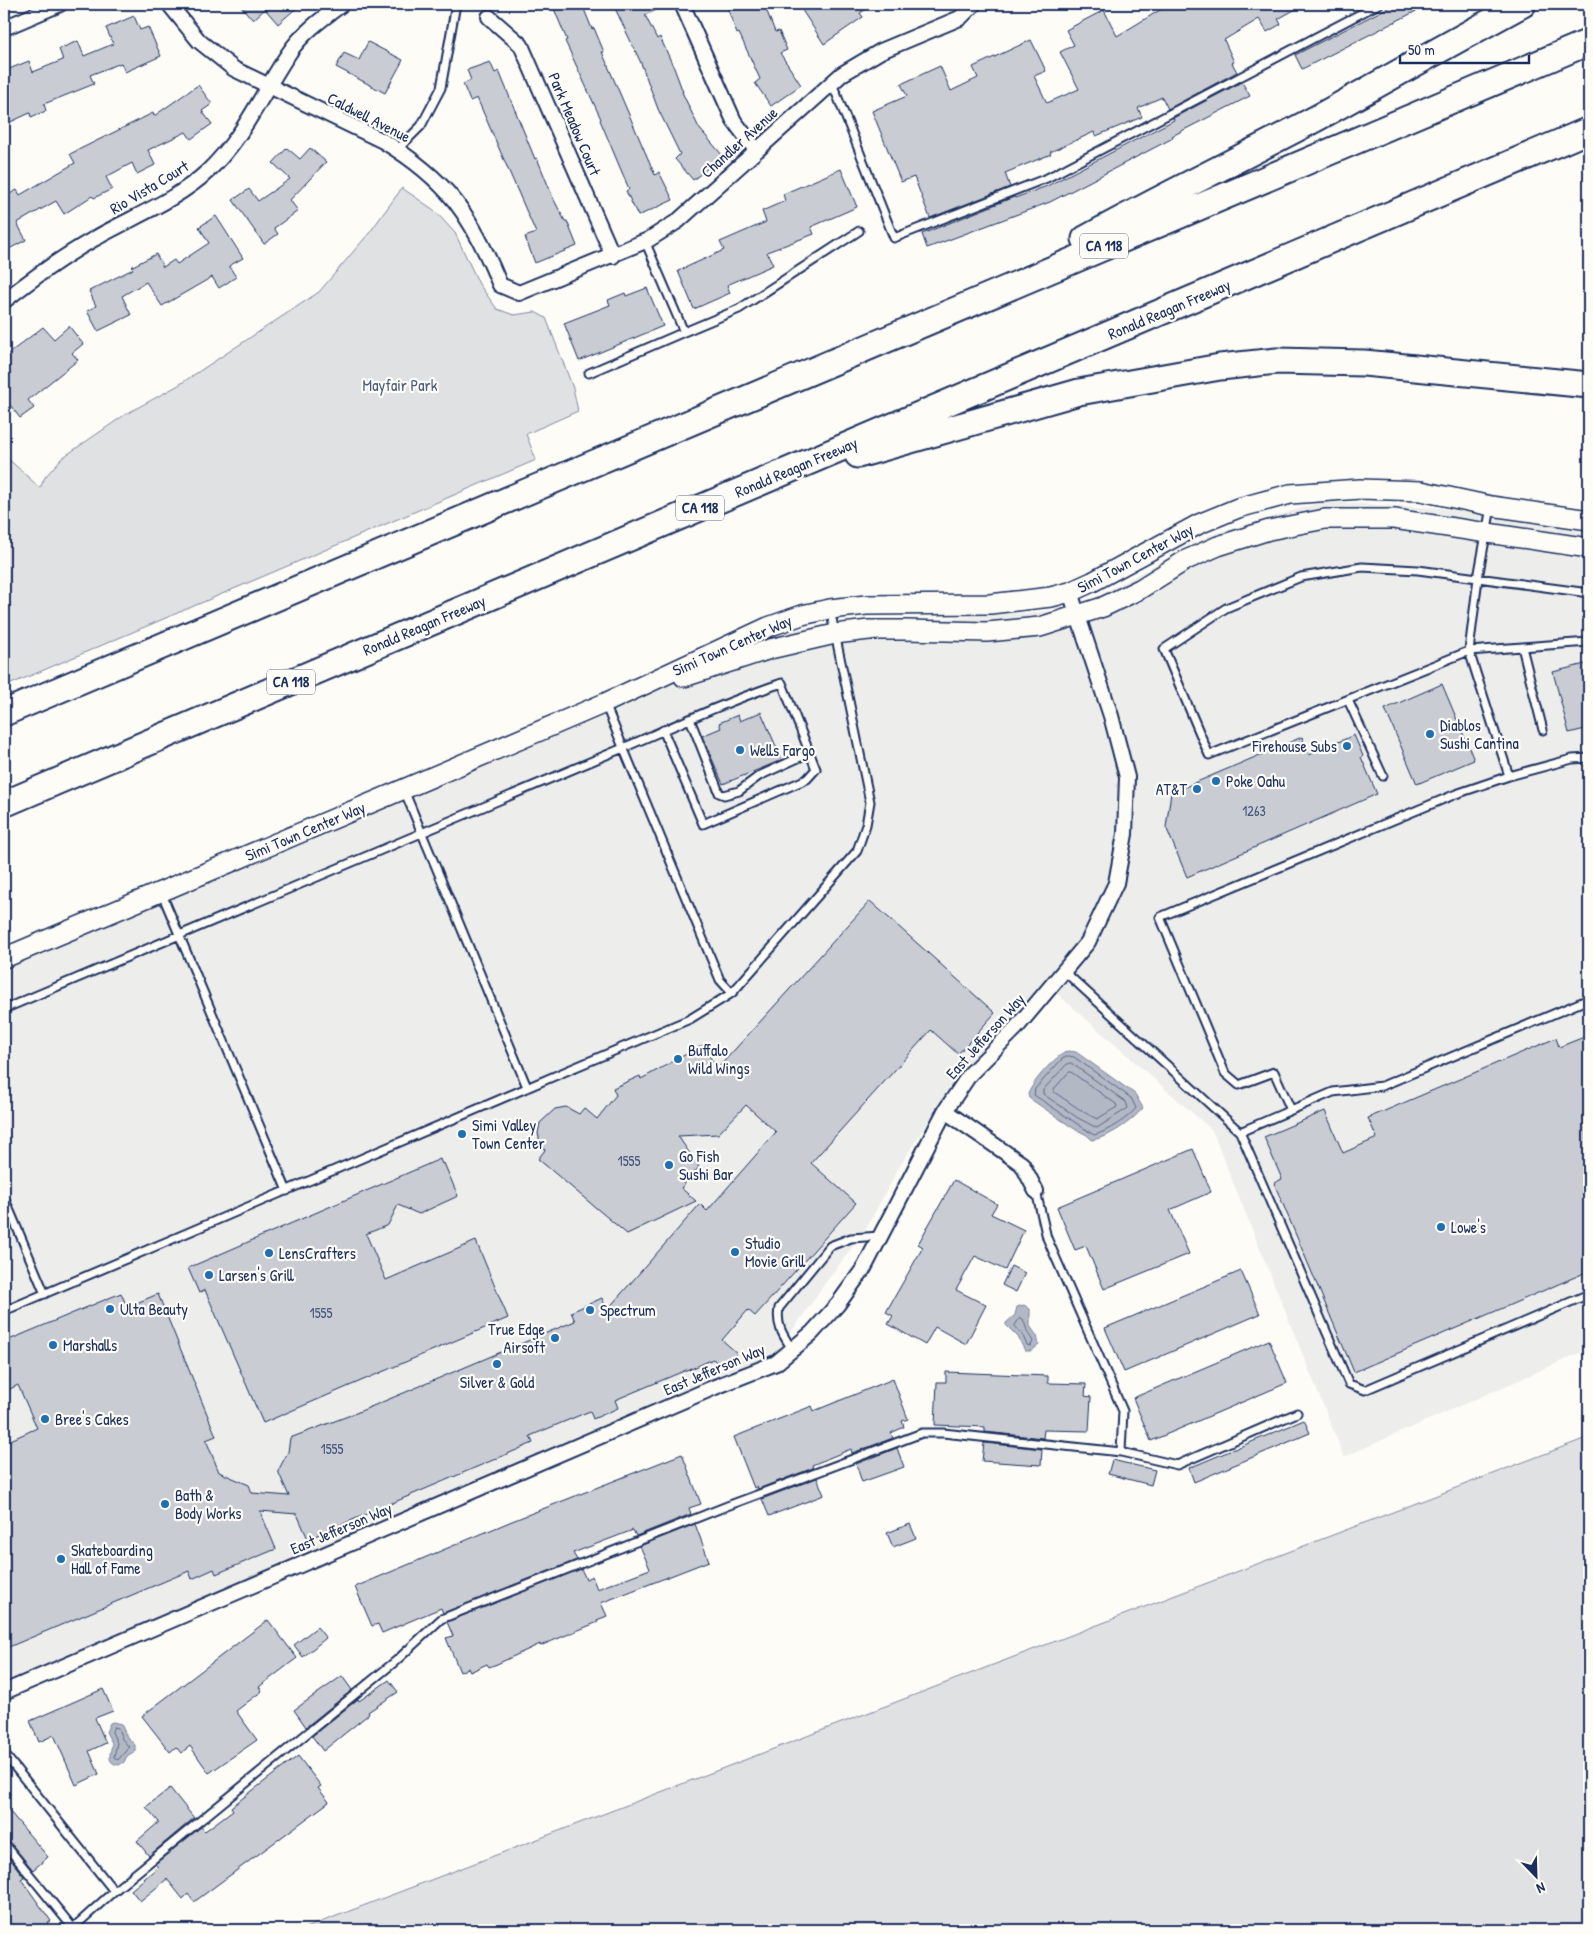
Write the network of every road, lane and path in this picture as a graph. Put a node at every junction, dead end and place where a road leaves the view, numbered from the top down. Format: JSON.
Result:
{"nodes":[{"id":1,"x":60,"y":4,"type":"edge"},
{"id":2,"x":169,"y":4,"type":"edge"},
{"id":3,"x":342,"y":4,"type":"edge"},
{"id":4,"x":456,"y":4,"type":"edge"},
{"id":5,"x":682,"y":4,"type":"edge"},
{"id":6,"x":974,"y":4,"type":"edge"},
{"id":7,"x":1380,"y":4,"type":"edge"},
{"id":8,"x":1523,"y":4,"type":"edge"},
{"id":9,"x":489,"y":17,"type":"dead end"},
{"id":10,"x":4,"y":28,"type":"edge"},
{"id":11,"x":1589,"y":42,"type":"edge"},
{"id":12,"x":832,"y":82,"type":"junction"},
{"id":13,"x":269,"y":87,"type":"junction"},
{"id":14,"x":1589,"y":130,"type":"edge"},
{"id":15,"x":398,"y":150,"type":"junction"},
{"id":16,"x":756,"y":150,"type":"junction"},
{"id":17,"x":859,"y":231,"type":"dead end"},
{"id":18,"x":645,"y":242,"type":"junction"},
{"id":19,"x":613,"y":256,"type":"junction"},
{"id":20,"x":520,"y":293,"type":"joint"},
{"id":21,"x":4,"y":301,"type":"edge"},
{"id":22,"x":963,"y":305,"type":"junction"},
{"id":23,"x":684,"y":332,"type":"junction"},
{"id":24,"x":589,"y":373,"type":"dead end"},
{"id":25,"x":1589,"y":385,"type":"edge"},
{"id":26,"x":748,"y":488,"type":"junction"},
{"id":27,"x":1491,"y":506,"type":"junction"},
{"id":28,"x":1589,"y":520,"type":"edge"},
{"id":29,"x":1486,"y":533,"type":"junction"},
{"id":30,"x":1589,"y":548,"type":"edge"},
{"id":31,"x":1478,"y":578,"type":"junction"},
{"id":32,"x":1070,"y":592,"type":"junction"},
{"id":33,"x":1589,"y":593,"type":"edge"},
{"id":34,"x":830,"y":609,"type":"junction"},
{"id":35,"x":1079,"y":615,"type":"junction"},
{"id":36,"x":835,"y":634,"type":"junction"},
{"id":37,"x":1589,"y":642,"type":"edge"},
{"id":38,"x":1522,"y":647,"type":"junction"},
{"id":39,"x":1469,"y":652,"type":"junction"},
{"id":40,"x":1348,"y":700,"type":"junction"},
{"id":41,"x":605,"y":703,"type":"junction"},
{"id":42,"x":4,"y":713,"type":"edge"},
{"id":43,"x":690,"y":719,"type":"junction"},
{"id":44,"x":663,"y":730,"type":"junction"},
{"id":45,"x":1543,"y":730,"type":"dead end"},
{"id":46,"x":624,"y":748,"type":"junction"},
{"id":47,"x":810,"y":753,"type":"junction"},
{"id":48,"x":1589,"y":758,"type":"edge"},
{"id":49,"x":1383,"y":776,"type":"dead end"},
{"id":50,"x":1509,"y":776,"type":"junction"},
{"id":51,"x":404,"y":789,"type":"junction"},
{"id":52,"x":4,"y":804,"type":"edge"},
{"id":53,"x":421,"y":833,"type":"junction"},
{"id":54,"x":161,"y":892,"type":"junction"},
{"id":55,"x":179,"y":935,"type":"junction"},
{"id":56,"x":4,"y":958,"type":"edge"},
{"id":57,"x":1065,"y":972,"type":"junction"},
{"id":58,"x":732,"y":993,"type":"junction"},
{"id":59,"x":1589,"y":999,"type":"edge"},
{"id":60,"x":4,"y":1009,"type":"edge"},
{"id":61,"x":527,"y":1087,"type":"junction"},
{"id":62,"x":1291,"y":1110,"type":"junction"},
{"id":63,"x":945,"y":1111,"type":"junction"},
{"id":64,"x":1240,"y":1132,"type":"junction"},
{"id":65,"x":287,"y":1191,"type":"junction"},
{"id":66,"x":1036,"y":1191,"type":"joint"},
{"id":67,"x":4,"y":1197,"type":"edge"},
{"id":68,"x":881,"y":1236,"type":"junction"},
{"id":69,"x":45,"y":1294,"type":"junction"},
{"id":70,"x":1589,"y":1294,"type":"edge"},
{"id":71,"x":4,"y":1311,"type":"edge"},
{"id":72,"x":792,"y":1349,"type":"junction"},
{"id":73,"x":1297,"y":1413,"type":"dead end"},
{"id":74,"x":1121,"y":1452,"type":"junction"},
{"id":75,"x":4,"y":1692,"type":"edge"},
{"id":76,"x":4,"y":1751,"type":"edge"},
{"id":77,"x":4,"y":1843,"type":"edge"},
{"id":78,"x":114,"y":1891,"type":"junction"}],
"edges":[{"from":1,"to":10,"type":"street"},
{"from":2,"to":13,"type":"street","name":"Caldwell Avenue"},
{"from":3,"to":13,"type":"street","name":"Rio Vista Court"},
{"from":4,"to":15,"type":"lane"},
{"from":5,"to":16,"type":"street"},
{"from":6,"to":12,"type":"street","name":"Chandler Avenue"},
{"from":7,"to":12,"type":"lane"},
{"from":8,"to":22,"type":"highway"},
{"from":9,"to":19,"type":"street","name":"Park Meadow Court"},
{"from":11,"to":22,"type":"highway","number":"CA 118"},
{"from":12,"to":16,"type":"street","name":"Chandler Avenue"},
{"from":13,"to":15,"type":"street","name":"Caldwell Avenue"},
{"from":13,"to":21,"type":"street","name":"Rio Vista Court"},
{"from":14,"to":26,"type":"highway","name":"Ronald Reagan Freeway","number":"CA 118"},
{"from":15,"to":20,"type":"street","name":"Caldwell Avenue"},
{"from":16,"to":18,"type":"street","name":"Chandler Avenue"},
{"from":17,"to":23,"type":"lane"},
{"from":18,"to":19,"type":"street","name":"Chandler Avenue"},
{"from":18,"to":23,"type":"lane"},
{"from":19,"to":20,"type":"street","name":"Chandler Avenue"},
{"from":22,"to":42,"type":"highway","number":"CA 118"},
{"from":23,"to":24,"type":"lane"},
{"from":25,"to":26,"type":"highway"},
{"from":26,"to":52,"type":"highway","name":"Ronald Reagan Freeway","number":"CA 118"},
{"from":27,"to":28,"type":"street","name":"Simi Town Center Way"},
{"from":27,"to":29,"type":"lane"},
{"from":27,"to":32,"type":"street","name":"Simi Town Center Way"},
{"from":29,"to":30,"type":"street","name":"Simi Town Center Way"},
{"from":29,"to":31,"type":"lane"},
{"from":29,"to":35,"type":"street","name":"Simi Town Center Way"},
{"from":31,"to":33,"type":"lane"},
{"from":31,"to":39,"type":"lane"},
{"from":31,"to":40,"type":"lane"},
{"from":32,"to":34,"type":"street","name":"Simi Town Center Way"},
{"from":32,"to":35,"type":"street","name":"East Jefferson Way"},
{"from":34,"to":36,"type":"lane"},
{"from":34,"to":41,"type":"street","name":"Simi Town Center Way"},
{"from":35,"to":36,"type":"street","name":"Simi Town Center Way"},
{"from":35,"to":57,"type":"street","name":"East Jefferson Way"},
{"from":36,"to":41,"type":"street","name":"Simi Town Center Way"},
{"from":36,"to":58,"type":"lane"},
{"from":37,"to":38,"type":"lane"},
{"from":38,"to":39,"type":"lane"},
{"from":38,"to":45,"type":"lane"},
{"from":39,"to":40,"type":"lane"},
{"from":39,"to":50,"type":"lane"},
{"from":40,"to":49,"type":"lane"},
{"from":41,"to":46,"type":"lane"},
{"from":41,"to":51,"type":"street","name":"Simi Town Center Way"},
{"from":43,"to":44,"type":"lane"},
{"from":43,"to":47,"type":"lane"},
{"from":43,"to":47,"type":"lane"},
{"from":44,"to":46,"type":"lane"},
{"from":44,"to":47,"type":"lane"},
{"from":46,"to":53,"type":"lane"},
{"from":46,"to":58,"type":"lane"},
{"from":48,"to":50,"type":"lane"},
{"from":50,"to":62,"type":"lane"},
{"from":51,"to":53,"type":"lane"},
{"from":51,"to":54,"type":"street","name":"Simi Town Center Way"},
{"from":53,"to":55,"type":"lane"},
{"from":53,"to":61,"type":"lane"},
{"from":54,"to":55,"type":"lane"},
{"from":54,"to":56,"type":"street","name":"Simi Town Center Way"},
{"from":55,"to":60,"type":"lane"},
{"from":55,"to":65,"type":"lane"},
{"from":57,"to":63,"type":"street","name":"East Jefferson Way"},
{"from":57,"to":64,"type":"lane"},
{"from":58,"to":61,"type":"lane"},
{"from":59,"to":62,"type":"lane"},
{"from":61,"to":65,"type":"lane"},
{"from":62,"to":64,"type":"lane"},
{"from":63,"to":66,"type":"street"},
{"from":63,"to":68,"type":"street","name":"East Jefferson Way"},
{"from":64,"to":70,"type":"lane"},
{"from":65,"to":69,"type":"lane"},
{"from":66,"to":74,"type":"lane"},
{"from":67,"to":69,"type":"lane"},
{"from":68,"to":72,"type":"street","name":"East Jefferson Way"},
{"from":68,"to":72,"type":"lane"},
{"from":69,"to":71,"type":"lane"},
{"from":72,"to":75,"type":"street","name":"East Jefferson Way"},
{"from":73,"to":74,"type":"lane"},
{"from":74,"to":78,"type":"lane"},
{"from":76,"to":78,"type":"lane"},
{"from":77,"to":78,"type":"lane"}]}
